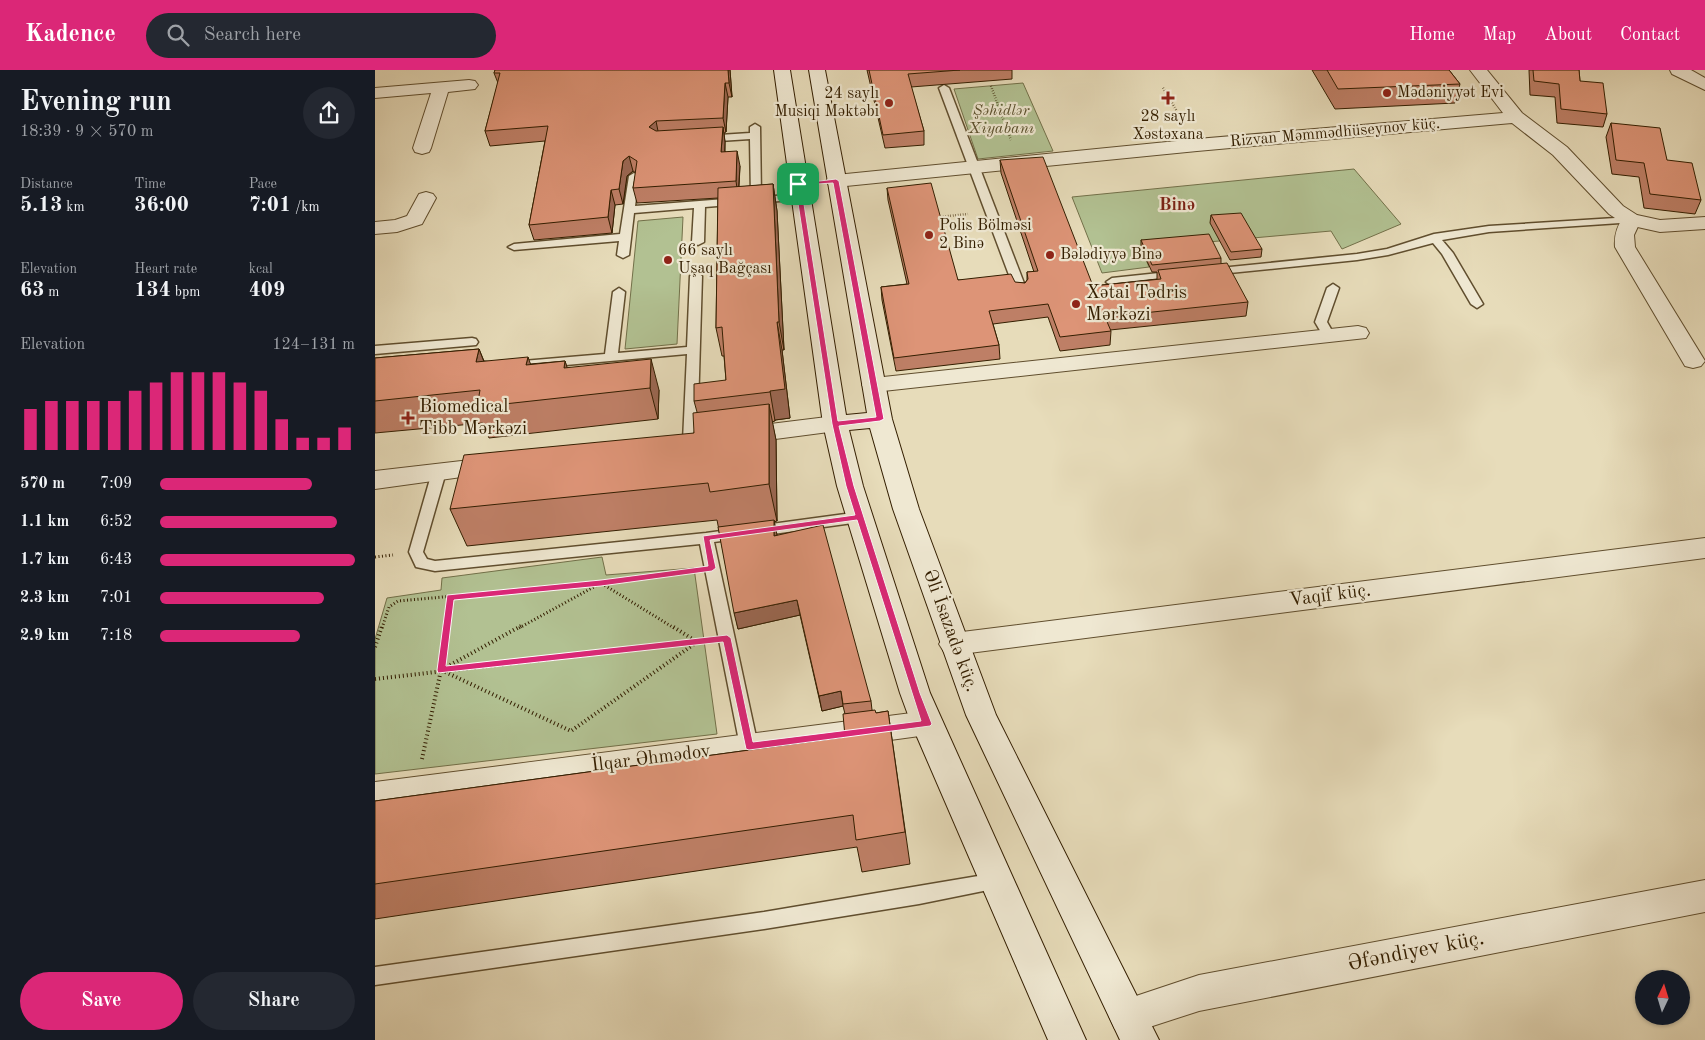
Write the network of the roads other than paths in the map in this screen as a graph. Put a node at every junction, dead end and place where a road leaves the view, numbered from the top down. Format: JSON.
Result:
{"nodes":[{"id":1,"x":782,"y":70,"type":"edge"},
{"id":2,"x":817,"y":70,"type":"edge"},
{"id":3,"x":1477,"y":70,"type":"edge"},
{"id":4,"x":1685,"y":71,"type":"edge"},
{"id":5,"x":1705,"y":85,"type":"edge"},
{"id":6,"x":469,"y":86,"type":"dead end"},
{"id":7,"x":441,"y":88,"type":"junction"},
{"id":8,"x":945,"y":88,"type":"edge"},
{"id":9,"x":375,"y":93,"type":"edge"},
{"id":10,"x":1516,"y":117,"type":"junction"},
{"id":11,"x":697,"y":139,"type":"edge"},
{"id":12,"x":422,"y":148,"type":"dead end"},
{"id":13,"x":975,"y":168,"type":"junction"},
{"id":14,"x":634,"y":176,"type":"edge"},
{"id":15,"x":837,"y":188,"type":"junction"},
{"id":16,"x":799,"y":190,"type":"junction"},
{"id":17,"x":426,"y":198,"type":"dead end"},
{"id":18,"x":756,"y":200,"type":"junction"},
{"id":19,"x":700,"y":205,"type":"junction"},
{"id":20,"x":628,"y":210,"type":"junction"},
{"id":21,"x":1631,"y":220,"type":"junction"},
{"id":22,"x":1705,"y":224,"type":"edge"},
{"id":23,"x":375,"y":228,"type":"edge"},
{"id":24,"x":625,"y":237,"type":"junction"},
{"id":25,"x":1435,"y":237,"type":"junction"},
{"id":26,"x":698,"y":242,"type":"dead end"},
{"id":27,"x":514,"y":247,"type":"dead end"},
{"id":28,"x":623,"y":255,"type":"dead end"},
{"id":29,"x":696,"y":276,"type":"dead end"},
{"id":30,"x":1112,"y":282,"type":"edge"},
{"id":31,"x":1333,"y":288,"type":"dead end"},
{"id":32,"x":1021,"y":291,"type":"edge"},
{"id":33,"x":619,"y":292,"type":"dead end"},
{"id":34,"x":1477,"y":304,"type":"dead end"},
{"id":35,"x":1358,"y":332,"type":"dead end"},
{"id":36,"x":1329,"y":336,"type":"junction"},
{"id":37,"x":472,"y":342,"type":"dead end"},
{"id":38,"x":375,"y":350,"type":"edge"},
{"id":39,"x":693,"y":350,"type":"junction"},
{"id":40,"x":611,"y":357,"type":"junction"},
{"id":41,"x":1693,"y":361,"type":"dead end"},
{"id":42,"x":493,"y":367,"type":"edge"},
{"id":43,"x":874,"y":385,"type":"junction"},
{"id":44,"x":880,"y":419,"type":"junction"},
{"id":45,"x":835,"y":424,"type":"junction"},
{"id":46,"x":697,"y":440,"type":"joint"},
{"id":47,"x":516,"y":463,"type":"edge"},
{"id":48,"x":439,"y":472,"type":"junction"},
{"id":49,"x":375,"y":480,"type":"edge"},
{"id":50,"x":860,"y":517,"type":"junction"},
{"id":51,"x":706,"y":538,"type":"junction"},
{"id":52,"x":1705,"y":548,"type":"edge"},
{"id":53,"x":954,"y":644,"type":"junction"},
{"id":54,"x":927,"y":724,"type":"junction"},
{"id":55,"x":749,"y":746,"type":"junction"},
{"id":56,"x":375,"y":796,"type":"edge"},
{"id":57,"x":996,"y":881,"type":"junction"},
{"id":58,"x":1705,"y":896,"type":"edge"},
{"id":59,"x":375,"y":976,"type":"edge"},
{"id":60,"x":1134,"y":1028,"type":"edge"},
{"id":61,"x":1067,"y":1040,"type":"edge"}],
"edges":[{"from":1,"to":16,"type":"street"},
{"from":2,"to":15,"type":"street","name":"Əli İsazadə küç."},
{"from":3,"to":10,"type":"street"},
{"from":4,"to":5,"type":"street"},
{"from":6,"to":7,"type":"street"},
{"from":7,"to":9,"type":"street"},
{"from":7,"to":12,"type":"street"},
{"from":8,"to":13,"type":"lane"},
{"from":10,"to":13,"type":"street","name":"Rizvan Məmmədhüseynov küç."},
{"from":10,"to":21,"type":"street"},
{"from":11,"to":18,"type":"lane"},
{"from":13,"to":15,"type":"street","name":"Rizvan Məmmədhüseynov küç."},
{"from":13,"to":32,"type":"lane"},
{"from":14,"to":20,"type":"lane"},
{"from":15,"to":16,"type":"street","name":"Rizvan Məmmədhüseynov küç."},
{"from":15,"to":43,"type":"street","name":"Əli İsazadə küç."},
{"from":16,"to":18,"type":"lane"},
{"from":16,"to":45,"type":"street"},
{"from":17,"to":23,"type":"street"},
{"from":18,"to":19,"type":"lane"},
{"from":19,"to":20,"type":"lane"},
{"from":19,"to":26,"type":"lane"},
{"from":20,"to":24,"type":"lane"},
{"from":21,"to":22,"type":"street"},
{"from":21,"to":25,"type":"lane"},
{"from":21,"to":41,"type":"street"},
{"from":24,"to":27,"type":"lane"},
{"from":24,"to":28,"type":"lane"},
{"from":25,"to":30,"type":"lane"},
{"from":25,"to":34,"type":"lane"},
{"from":29,"to":39,"type":"lane"},
{"from":31,"to":36,"type":"lane"},
{"from":33,"to":40,"type":"lane"},
{"from":35,"to":36,"type":"street"},
{"from":36,"to":43,"type":"street"},
{"from":37,"to":38,"type":"lane"},
{"from":39,"to":40,"type":"lane"},
{"from":39,"to":46,"type":"lane"},
{"from":40,"to":42,"type":"lane"},
{"from":43,"to":44,"type":"street","name":"Əli İsazadə küç."},
{"from":44,"to":45,"type":"street"},
{"from":44,"to":53,"type":"street","name":"Əli İsazadə küç."},
{"from":45,"to":46,"type":"street"},
{"from":45,"to":50,"type":"street"},
{"from":47,"to":48,"type":"street"},
{"from":48,"to":49,"type":"street"},
{"from":48,"to":51,"type":"lane"},
{"from":50,"to":51,"type":"lane"},
{"from":50,"to":54,"type":"street"},
{"from":51,"to":55,"type":"lane"},
{"from":52,"to":53,"type":"street","name":"Vaqif küç."},
{"from":53,"to":60,"type":"street","name":"Əli İsazadə küç."},
{"from":54,"to":55,"type":"street","name":"İlqar Əhmədov"},
{"from":54,"to":57,"type":"street"},
{"from":55,"to":56,"type":"street","name":"İlqar Əhmədov"},
{"from":57,"to":59,"type":"lane"},
{"from":57,"to":61,"type":"street"},
{"from":58,"to":60,"type":"street","name":"Əfəndiyev küç."}]}
